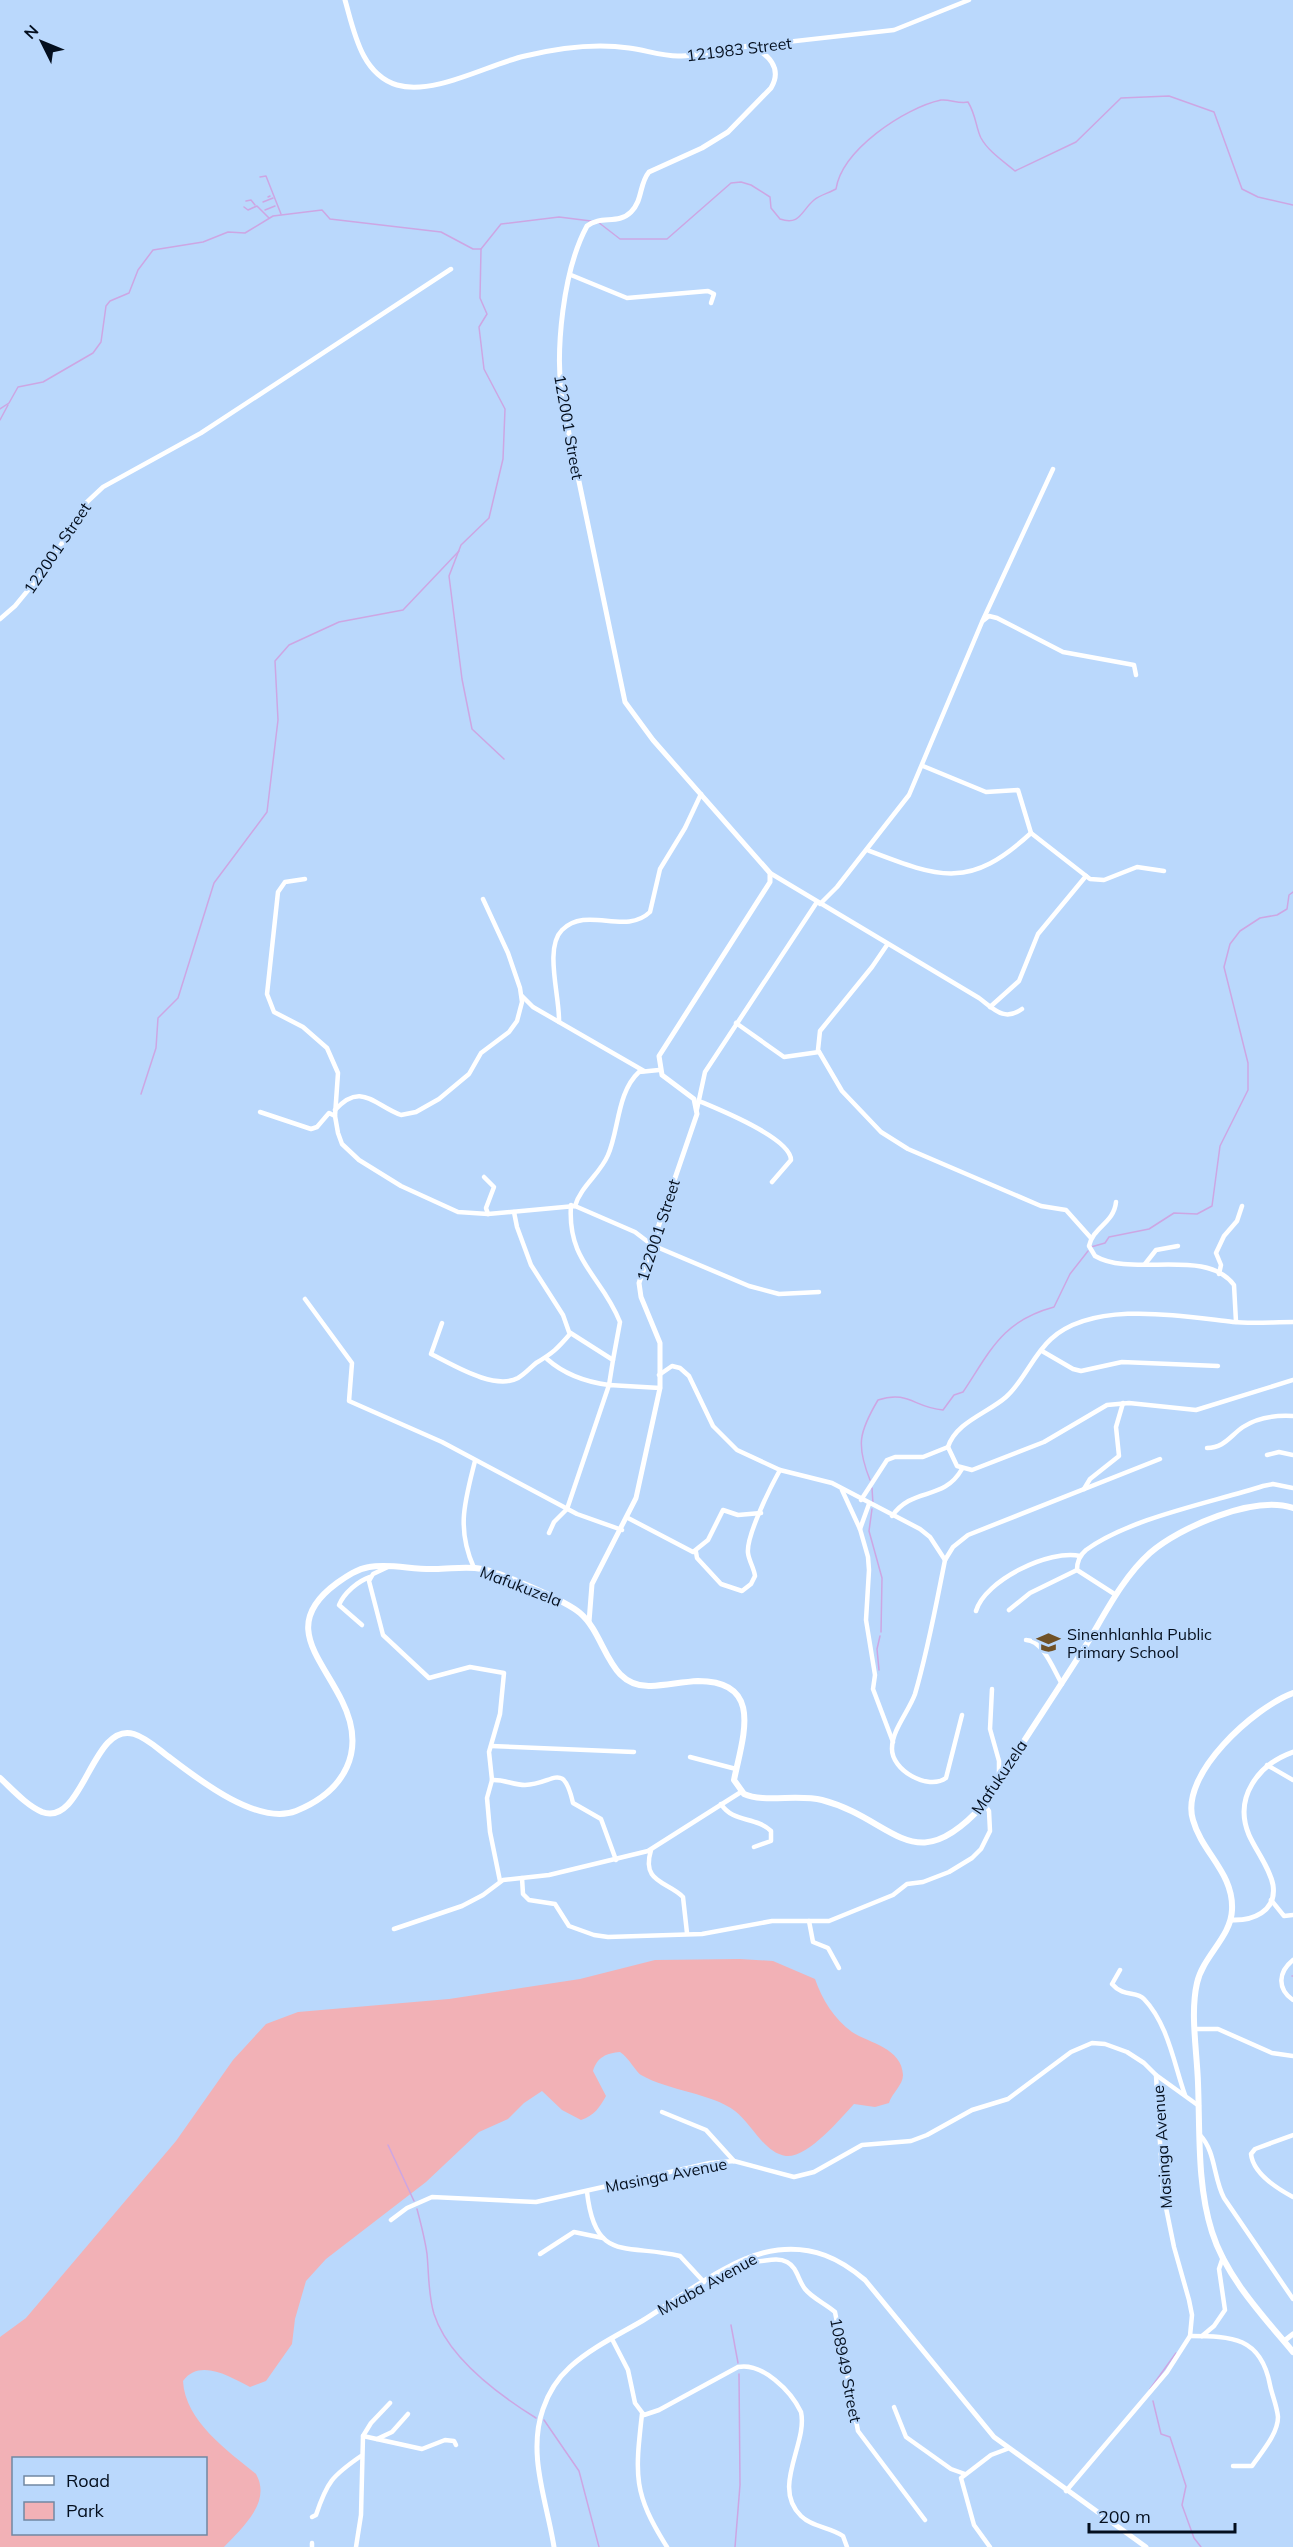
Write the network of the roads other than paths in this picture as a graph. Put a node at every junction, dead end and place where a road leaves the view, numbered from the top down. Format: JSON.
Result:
{"nodes":[{"id":1,"x":345,"y":0,"type":"edge"},
{"id":2,"x":969,"y":0,"type":"edge"},
{"id":3,"x":751,"y":46,"type":"junction"},
{"id":4,"x":451,"y":269,"type":"dead end"},
{"id":5,"x":571,"y":275,"type":"junction"},
{"id":6,"x":711,"y":303,"type":"dead end"},
{"id":7,"x":1053,"y":469,"type":"dead end"},
{"id":8,"x":0,"y":619,"type":"edge"},
{"id":9,"x":982,"y":622,"type":"junction"},
{"id":10,"x":1136,"y":675,"type":"dead end"},
{"id":11,"x":923,"y":766,"type":"junction"},
{"id":12,"x":701,"y":794,"type":"junction"},
{"id":13,"x":1031,"y":833,"type":"junction"},
{"id":14,"x":867,"y":850,"type":"junction"},
{"id":15,"x":1164,"y":871,"type":"dead end"},
{"id":16,"x":770,"y":873,"type":"junction"},
{"id":17,"x":1086,"y":876,"type":"junction"},
{"id":18,"x":305,"y":879,"type":"dead end"},
{"id":19,"x":483,"y":899,"type":"dead end"},
{"id":20,"x":818,"y":903,"type":"junction"},
{"id":21,"x":887,"y":945,"type":"junction"},
{"id":22,"x":522,"y":996,"type":"junction"},
{"id":23,"x":990,"y":1007,"type":"junction"},
{"id":24,"x":1022,"y":1008,"type":"dead end"},
{"id":25,"x":559,"y":1022,"type":"junction"},
{"id":26,"x":736,"y":1023,"type":"junction"},
{"id":27,"x":819,"y":1052,"type":"junction"},
{"id":28,"x":659,"y":1070,"type":"junction"},
{"id":29,"x":644,"y":1071,"type":"junction"},
{"id":30,"x":699,"y":1101,"type":"junction"},
{"id":31,"x":697,"y":1108,"type":"junction"},
{"id":32,"x":260,"y":1112,"type":"dead end"},
{"id":33,"x":335,"y":1113,"type":"junction"},
{"id":34,"x":484,"y":1177,"type":"dead end"},
{"id":35,"x":772,"y":1182,"type":"dead end"},
{"id":36,"x":1116,"y":1202,"type":"dead end"},
{"id":37,"x":573,"y":1205,"type":"junction"},
{"id":38,"x":1242,"y":1206,"type":"dead end"},
{"id":39,"x":514,"y":1212,"type":"junction"},
{"id":40,"x":488,"y":1214,"type":"junction"},
{"id":41,"x":1091,"y":1238,"type":"junction"},
{"id":42,"x":652,"y":1245,"type":"junction"},
{"id":43,"x":1178,"y":1246,"type":"dead end"},
{"id":44,"x":1145,"y":1264,"type":"junction"},
{"id":45,"x":1218,"y":1274,"type":"junction"},
{"id":46,"x":819,"y":1292,"type":"dead end"},
{"id":47,"x":305,"y":1299,"type":"dead end"},
{"id":48,"x":1236,"y":1322,"type":"junction"},
{"id":49,"x":1293,"y":1322,"type":"edge"},
{"id":50,"x":442,"y":1323,"type":"dead end"},
{"id":51,"x":570,"y":1334,"type":"junction"},
{"id":52,"x":1042,"y":1351,"type":"junction"},
{"id":53,"x":547,"y":1359,"type":"junction"},
{"id":54,"x":613,"y":1360,"type":"junction"},
{"id":55,"x":1218,"y":1366,"type":"dead end"},
{"id":56,"x":660,"y":1375,"type":"junction"},
{"id":57,"x":1293,"y":1380,"type":"edge"},
{"id":58,"x":609,"y":1385,"type":"junction"},
{"id":59,"x":660,"y":1388,"type":"junction"},
{"id":60,"x":1123,"y":1402,"type":"junction"},
{"id":61,"x":1293,"y":1416,"type":"edge"},
{"id":62,"x":948,"y":1447,"type":"junction"},
{"id":63,"x":1207,"y":1448,"type":"dead end"},
{"id":64,"x":1267,"y":1455,"type":"dead end"},
{"id":65,"x":1293,"y":1455,"type":"edge"},
{"id":66,"x":1160,"y":1459,"type":"dead end"},
{"id":67,"x":475,"y":1461,"type":"junction"},
{"id":68,"x":962,"y":1469,"type":"junction"},
{"id":69,"x":780,"y":1470,"type":"junction"},
{"id":70,"x":1293,"y":1488,"type":"edge"},
{"id":71,"x":841,"y":1489,"type":"junction"},
{"id":72,"x":1084,"y":1489,"type":"junction"},
{"id":73,"x":861,"y":1500,"type":"junction"},
{"id":74,"x":869,"y":1504,"type":"junction"},
{"id":75,"x":1293,"y":1508,"type":"edge"},
{"id":76,"x":567,"y":1509,"type":"junction"},
{"id":77,"x":761,"y":1513,"type":"junction"},
{"id":78,"x":892,"y":1516,"type":"junction"},
{"id":79,"x":628,"y":1518,"type":"junction"},
{"id":80,"x":860,"y":1529,"type":"junction"},
{"id":81,"x":622,"y":1530,"type":"junction"},
{"id":82,"x":549,"y":1533,"type":"dead end"},
{"id":83,"x":696,"y":1551,"type":"junction"},
{"id":84,"x":1080,"y":1556,"type":"junction"},
{"id":85,"x":945,"y":1560,"type":"junction"},
{"id":86,"x":390,"y":1566,"type":"junction"},
{"id":87,"x":474,"y":1568,"type":"junction"},
{"id":88,"x":1077,"y":1570,"type":"junction"},
{"id":89,"x":370,"y":1577,"type":"junction"},
{"id":90,"x":1116,"y":1595,"type":"junction"},
{"id":91,"x":1008,"y":1610,"type":"dead end"},
{"id":92,"x":976,"y":1611,"type":"dead end"},
{"id":93,"x":589,"y":1622,"type":"junction"},
{"id":94,"x":362,"y":1625,"type":"dead end"},
{"id":95,"x":1026,"y":1640,"type":"dead end"},
{"id":96,"x":1062,"y":1684,"type":"junction"},
{"id":97,"x":992,"y":1689,"type":"dead end"},
{"id":98,"x":1293,"y":1693,"type":"edge"},
{"id":99,"x":962,"y":1715,"type":"dead end"},
{"id":100,"x":893,"y":1742,"type":"junction"},
{"id":101,"x":491,"y":1746,"type":"junction"},
{"id":102,"x":634,"y":1752,"type":"dead end"},
{"id":103,"x":1293,"y":1752,"type":"edge"},
{"id":104,"x":690,"y":1758,"type":"dead end"},
{"id":105,"x":1267,"y":1765,"type":"junction"},
{"id":106,"x":736,"y":1769,"type":"junction"},
{"id":107,"x":0,"y":1778,"type":"edge"},
{"id":108,"x":999,"y":1779,"type":"junction"},
{"id":109,"x":492,"y":1780,"type":"junction"},
{"id":110,"x":1293,"y":1780,"type":"edge"},
{"id":111,"x":741,"y":1792,"type":"junction"},
{"id":112,"x":721,"y":1804,"type":"junction"},
{"id":113,"x":984,"y":1804,"type":"junction"},
{"id":114,"x":754,"y":1848,"type":"dead end"},
{"id":115,"x":651,"y":1850,"type":"junction"},
{"id":116,"x":616,"y":1860,"type":"junction"},
{"id":117,"x":522,"y":1878,"type":"junction"},
{"id":118,"x":500,"y":1881,"type":"junction"},
{"id":119,"x":1271,"y":1900,"type":"junction"},
{"id":120,"x":1293,"y":1916,"type":"edge"},
{"id":121,"x":1231,"y":1920,"type":"junction"},
{"id":122,"x":809,"y":1921,"type":"junction"},
{"id":123,"x":394,"y":1929,"type":"dead end"},
{"id":124,"x":687,"y":1933,"type":"junction"},
{"id":125,"x":1293,"y":1960,"type":"edge"},
{"id":126,"x":839,"y":1968,"type":"dead end"},
{"id":127,"x":1120,"y":1970,"type":"dead end"},
{"id":128,"x":1293,"y":2000,"type":"edge"},
{"id":129,"x":1196,"y":2029,"type":"junction"},
{"id":130,"x":1293,"y":2056,"type":"edge"},
{"id":131,"x":1156,"y":2075,"type":"junction"},
{"id":132,"x":1185,"y":2095,"type":"junction"},
{"id":133,"x":1199,"y":2106,"type":"junction"},
{"id":134,"x":662,"y":2112,"type":"dead end"},
{"id":135,"x":1200,"y":2135,"type":"junction"},
{"id":136,"x":1293,"y":2135,"type":"edge"},
{"id":137,"x":734,"y":2161,"type":"junction"},
{"id":138,"x":586,"y":2192,"type":"junction"},
{"id":139,"x":1293,"y":2197,"type":"edge"},
{"id":140,"x":391,"y":2220,"type":"dead end"},
{"id":141,"x":603,"y":2238,"type":"junction"},
{"id":142,"x":540,"y":2254,"type":"dead end"},
{"id":143,"x":1223,"y":2257,"type":"junction"},
{"id":144,"x":745,"y":2259,"type":"junction"},
{"id":145,"x":704,"y":2282,"type":"junction"},
{"id":146,"x":1293,"y":2299,"type":"edge"},
{"id":147,"x":1293,"y":2334,"type":"edge"},
{"id":148,"x":1190,"y":2336,"type":"junction"},
{"id":149,"x":1202,"y":2336,"type":"junction"},
{"id":150,"x":612,"y":2339,"type":"junction"},
{"id":151,"x":1284,"y":2341,"type":"junction"},
{"id":152,"x":1293,"y":2352,"type":"edge"},
{"id":153,"x":390,"y":2403,"type":"dead end"},
{"id":154,"x":894,"y":2407,"type":"dead end"},
{"id":155,"x":408,"y":2414,"type":"dead end"},
{"id":156,"x":642,"y":2414,"type":"junction"},
{"id":157,"x":363,"y":2436,"type":"junction"},
{"id":158,"x":375,"y":2439,"type":"junction"},
{"id":159,"x":456,"y":2445,"type":"dead end"},
{"id":160,"x":1007,"y":2449,"type":"junction"},
{"id":161,"x":361,"y":2456,"type":"junction"},
{"id":162,"x":1233,"y":2466,"type":"dead end"},
{"id":163,"x":965,"y":2474,"type":"junction"},
{"id":164,"x":1066,"y":2491,"type":"junction"},
{"id":165,"x":312,"y":2517,"type":"dead end"},
{"id":166,"x":926,"y":2520,"type":"dead end"},
{"id":167,"x":356,"y":2547,"type":"edge"},
{"id":168,"x":554,"y":2547,"type":"edge"},
{"id":169,"x":667,"y":2547,"type":"edge"},
{"id":170,"x":847,"y":2547,"type":"edge"},
{"id":171,"x":990,"y":2547,"type":"edge"},
{"id":172,"x":1146,"y":2547,"type":"edge"}],
"edges":[{"from":1,"to":3,"type":"street","name":"121983 Street"},
{"from":2,"to":3,"type":"street","name":"121983 Street"},
{"from":3,"to":5,"type":"street","name":"122001 Street"},
{"from":4,"to":8,"type":"street","name":"122001 Street"},
{"from":5,"to":6,"type":"street"},
{"from":5,"to":12,"type":"street","name":"122001 Street"},
{"from":7,"to":9,"type":"street"},
{"from":9,"to":10,"type":"street"},
{"from":9,"to":11,"type":"street"},
{"from":11,"to":13,"type":"street"},
{"from":11,"to":14,"type":"street"},
{"from":12,"to":16,"type":"street","name":"122001 Street"},
{"from":12,"to":25,"type":"street"},
{"from":13,"to":14,"type":"street"},
{"from":13,"to":17,"type":"street"},
{"from":14,"to":20,"type":"street"},
{"from":15,"to":17,"type":"street"},
{"from":16,"to":20,"type":"street","name":"122001 Street"},
{"from":16,"to":28,"type":"street"},
{"from":17,"to":23,"type":"street"},
{"from":18,"to":33,"type":"street"},
{"from":19,"to":22,"type":"street"},
{"from":20,"to":21,"type":"street","name":"122001 Street"},
{"from":20,"to":26,"type":"street"},
{"from":21,"to":23,"type":"street","name":"122001 Street"},
{"from":21,"to":27,"type":"street"},
{"from":22,"to":25,"type":"street"},
{"from":22,"to":33,"type":"street"},
{"from":23,"to":24,"type":"street","name":"122001 Street"},
{"from":25,"to":29,"type":"street"},
{"from":26,"to":27,"type":"street"},
{"from":26,"to":30,"type":"street"},
{"from":27,"to":41,"type":"street"},
{"from":28,"to":29,"type":"street"},
{"from":28,"to":31,"type":"street"},
{"from":29,"to":37,"type":"street"},
{"from":30,"to":31,"type":"street"},
{"from":30,"to":35,"type":"street"},
{"from":31,"to":42,"type":"street","name":"122001 Street"},
{"from":32,"to":33,"type":"street"},
{"from":33,"to":40,"type":"street"},
{"from":34,"to":40,"type":"street"},
{"from":36,"to":41,"type":"street"},
{"from":37,"to":39,"type":"street"},
{"from":37,"to":42,"type":"street"},
{"from":37,"to":54,"type":"street"},
{"from":38,"to":45,"type":"street"},
{"from":39,"to":40,"type":"street"},
{"from":39,"to":51,"type":"street"},
{"from":41,"to":44,"type":"street"},
{"from":42,"to":46,"type":"street"},
{"from":42,"to":56,"type":"street","name":"122001 Street"},
{"from":43,"to":44,"type":"street"},
{"from":44,"to":45,"type":"street"},
{"from":45,"to":48,"type":"street"},
{"from":47,"to":67,"type":"street"},
{"from":48,"to":49,"type":"street"},
{"from":48,"to":52,"type":"street"},
{"from":50,"to":53,"type":"street"},
{"from":51,"to":53,"type":"street"},
{"from":51,"to":54,"type":"street"},
{"from":52,"to":55,"type":"street"},
{"from":52,"to":62,"type":"street"},
{"from":53,"to":58,"type":"street"},
{"from":54,"to":58,"type":"street"},
{"from":56,"to":59,"type":"street","name":"122001 Street"},
{"from":56,"to":69,"type":"street"},
{"from":57,"to":60,"type":"street"},
{"from":58,"to":59,"type":"street"},
{"from":58,"to":76,"type":"street"},
{"from":59,"to":79,"type":"street","name":"122001 Street"},
{"from":60,"to":68,"type":"street"},
{"from":60,"to":72,"type":"street"},
{"from":61,"to":63,"type":"street"},
{"from":62,"to":68,"type":"street"},
{"from":62,"to":73,"type":"street"},
{"from":64,"to":65,"type":"street"},
{"from":66,"to":72,"type":"street"},
{"from":67,"to":76,"type":"street"},
{"from":67,"to":87,"type":"street"},
{"from":68,"to":78,"type":"street"},
{"from":69,"to":71,"type":"street"},
{"from":69,"to":77,"type":"street"},
{"from":70,"to":84,"type":"street"},
{"from":71,"to":73,"type":"street"},
{"from":71,"to":80,"type":"street"},
{"from":72,"to":85,"type":"street"},
{"from":73,"to":74,"type":"street"},
{"from":74,"to":78,"type":"street"},
{"from":74,"to":80,"type":"street"},
{"from":75,"to":90,"type":"main road","name":"Mafukuzela"},
{"from":76,"to":81,"type":"street"},
{"from":76,"to":82,"type":"street"},
{"from":77,"to":83,"type":"street"},
{"from":77,"to":83,"type":"street"},
{"from":78,"to":85,"type":"street"},
{"from":79,"to":81,"type":"street","name":"122001 Street"},
{"from":79,"to":83,"type":"street"},
{"from":80,"to":100,"type":"street"},
{"from":81,"to":93,"type":"street","name":"122001 Street"},
{"from":84,"to":88,"type":"street"},
{"from":84,"to":92,"type":"street"},
{"from":85,"to":100,"type":"street"},
{"from":86,"to":87,"type":"main road","name":"Mafukuzela"},
{"from":86,"to":89,"type":"street"},
{"from":86,"to":107,"type":"main road","name":"Mafukuzela"},
{"from":87,"to":93,"type":"main road","name":"Mafukuzela"},
{"from":88,"to":90,"type":"street"},
{"from":88,"to":91,"type":"street"},
{"from":89,"to":94,"type":"street"},
{"from":89,"to":101,"type":"street"},
{"from":90,"to":96,"type":"main road","name":"Mafukuzela"},
{"from":93,"to":106,"type":"main road","name":"Mafukuzela"},
{"from":95,"to":96,"type":"street"},
{"from":96,"to":108,"type":"main road","name":"Mafukuzela"},
{"from":97,"to":108,"type":"street"},
{"from":98,"to":121,"type":"main road"},
{"from":99,"to":100,"type":"street"},
{"from":101,"to":102,"type":"street"},
{"from":101,"to":109,"type":"street"},
{"from":103,"to":105,"type":"street"},
{"from":104,"to":106,"type":"street"},
{"from":105,"to":110,"type":"street"},
{"from":105,"to":119,"type":"street"},
{"from":106,"to":111,"type":"main road","name":"Mafukuzela"},
{"from":108,"to":113,"type":"main road","name":"Mafukuzela"},
{"from":109,"to":116,"type":"street"},
{"from":109,"to":118,"type":"street"},
{"from":111,"to":112,"type":"street"},
{"from":111,"to":113,"type":"main road","name":"Mafukuzela"},
{"from":112,"to":114,"type":"street"},
{"from":112,"to":115,"type":"street"},
{"from":113,"to":122,"type":"street"},
{"from":115,"to":116,"type":"street"},
{"from":115,"to":124,"type":"street"},
{"from":116,"to":117,"type":"street"},
{"from":117,"to":118,"type":"street"},
{"from":117,"to":124,"type":"street"},
{"from":118,"to":123,"type":"street"},
{"from":119,"to":120,"type":"street"},
{"from":119,"to":121,"type":"street"},
{"from":121,"to":129,"type":"main road"},
{"from":122,"to":124,"type":"street"},
{"from":122,"to":126,"type":"street"},
{"from":125,"to":128,"type":"street"},
{"from":127,"to":132,"type":"street"},
{"from":129,"to":130,"type":"street"},
{"from":129,"to":133,"type":"main road"},
{"from":131,"to":132,"type":"street"},
{"from":131,"to":137,"type":"street","name":"Masinga Avenue"},
{"from":131,"to":148,"type":"street","name":"Masinga Avenue"},
{"from":132,"to":133,"type":"street"},
{"from":133,"to":135,"type":"main road"},
{"from":134,"to":137,"type":"street"},
{"from":135,"to":143,"type":"main road"},
{"from":135,"to":146,"type":"street"},
{"from":136,"to":139,"type":"street"},
{"from":137,"to":138,"type":"street","name":"Masinga Avenue"},
{"from":138,"to":140,"type":"street","name":"Masinga Avenue"},
{"from":138,"to":141,"type":"street"},
{"from":141,"to":142,"type":"street"},
{"from":141,"to":145,"type":"street"},
{"from":143,"to":149,"type":"street"},
{"from":143,"to":151,"type":"main road"},
{"from":144,"to":145,"type":"street","name":"Mvaba Avenue"},
{"from":144,"to":160,"type":"street","name":"Mvaba Avenue"},
{"from":144,"to":166,"type":"street","name":"108949 Street"},
{"from":145,"to":150,"type":"street","name":"Mvaba Avenue"},
{"from":147,"to":151,"type":"street"},
{"from":148,"to":149,"type":"street"},
{"from":148,"to":164,"type":"street"},
{"from":149,"to":162,"type":"street"},
{"from":150,"to":156,"type":"street"},
{"from":150,"to":168,"type":"street","name":"Mvaba Avenue"},
{"from":151,"to":152,"type":"main road"},
{"from":153,"to":157,"type":"street"},
{"from":154,"to":163,"type":"street"},
{"from":155,"to":158,"type":"street"},
{"from":156,"to":169,"type":"street"},
{"from":156,"to":170,"type":"street"},
{"from":157,"to":158,"type":"street"},
{"from":157,"to":161,"type":"street"},
{"from":158,"to":159,"type":"street"},
{"from":160,"to":163,"type":"street"},
{"from":160,"to":164,"type":"street","name":"Mvaba Avenue"},
{"from":161,"to":165,"type":"street"},
{"from":161,"to":167,"type":"street"},
{"from":163,"to":171,"type":"street"},
{"from":164,"to":172,"type":"street","name":"Mvaba Avenue"}]}
